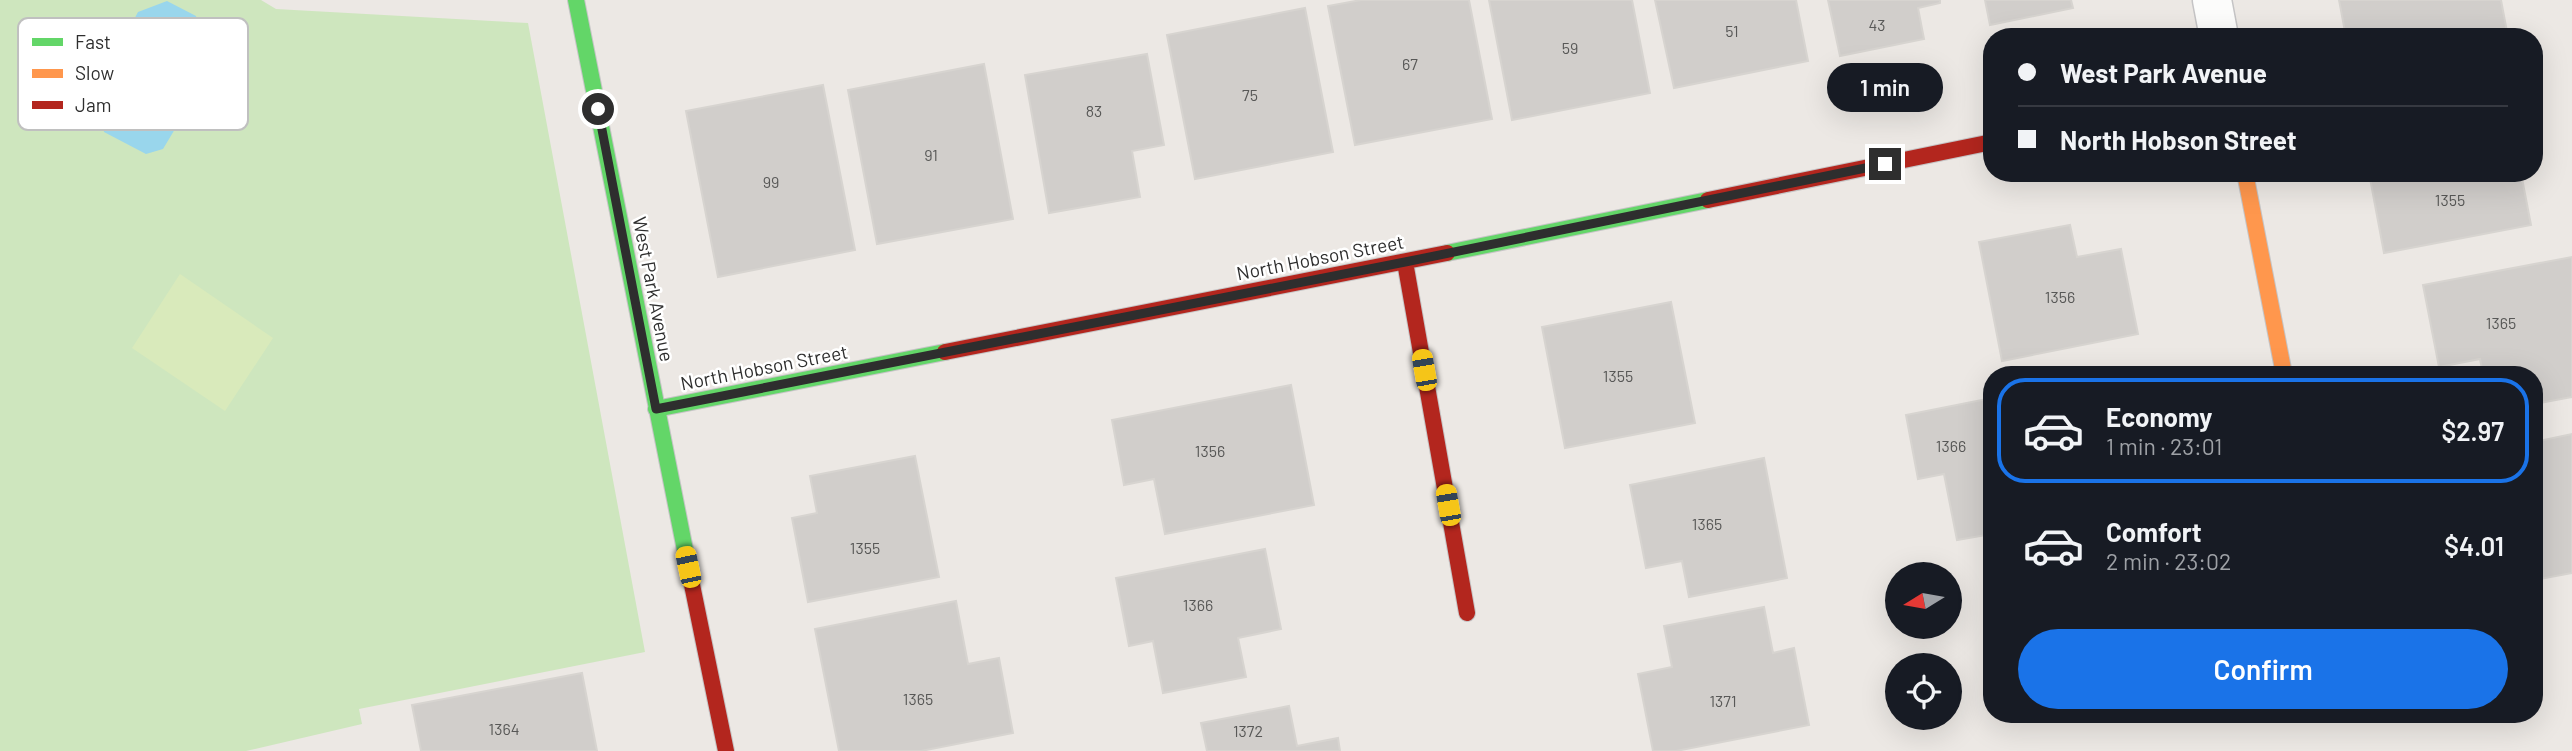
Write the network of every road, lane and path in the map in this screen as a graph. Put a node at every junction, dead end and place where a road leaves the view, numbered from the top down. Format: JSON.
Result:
{"nodes":[{"id":1,"x":576,"y":0,"type":"edge"},
{"id":2,"x":2211,"y":0,"type":"edge"},
{"id":3,"x":2217,"y":28,"type":"edge"},
{"id":4,"x":1983,"y":144,"type":"edge"},
{"id":5,"x":2247,"y":182,"type":"edge"},
{"id":6,"x":1405,"y":262,"type":"junction"},
{"id":7,"x":2282,"y":366,"type":"edge"},
{"id":8,"x":656,"y":409,"type":"junction"},
{"id":9,"x":1466,"y":612,"type":"dead end"},
{"id":10,"x":726,"y":751,"type":"edge"}],
"edges":[{"from":1,"to":8,"type":"street","name":"West Park Avenue"},
{"from":2,"to":3,"type":"street"},
{"from":4,"to":6,"type":"street","name":"North Hobson Street"},
{"from":5,"to":7,"type":"street"},
{"from":6,"to":8,"type":"street","name":"North Hobson Street"},
{"from":6,"to":9,"type":"street"},
{"from":8,"to":10,"type":"street","name":"West Park Avenue"}]}
